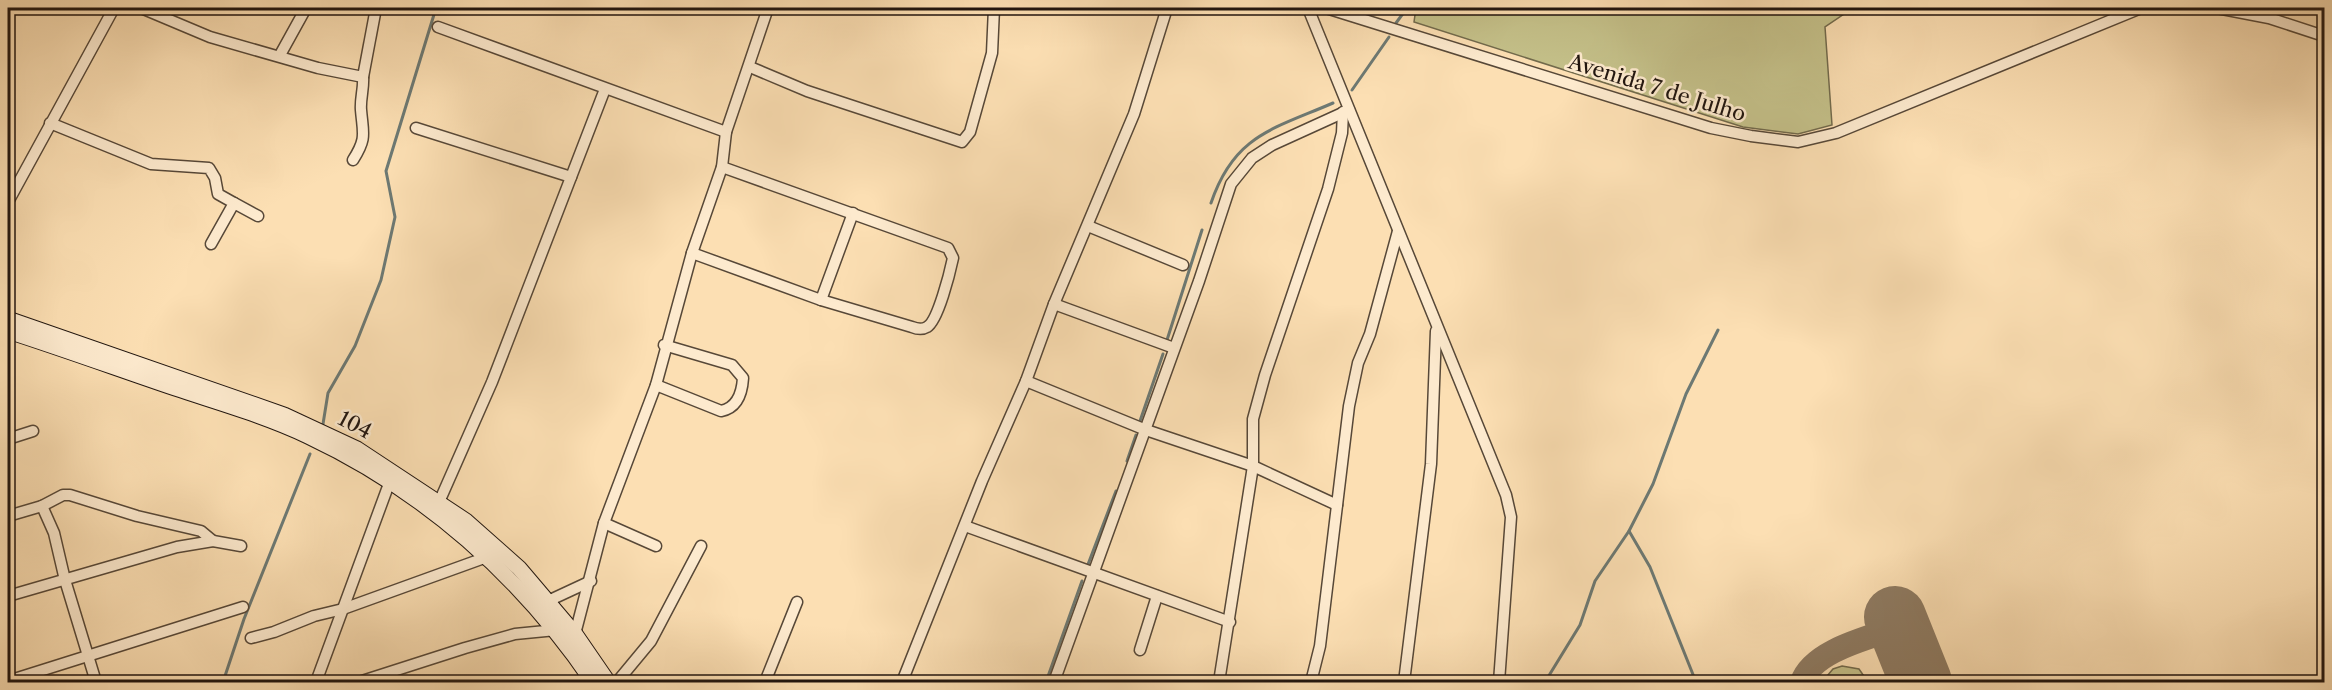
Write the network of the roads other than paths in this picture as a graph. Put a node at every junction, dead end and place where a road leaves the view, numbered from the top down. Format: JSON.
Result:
{"nodes":[{"id":1,"x":114,"y":8,"type":"edge"},
{"id":2,"x":141,"y":8,"type":"edge"},
{"id":3,"x":306,"y":8,"type":"edge"},
{"id":4,"x":376,"y":8,"type":"edge"},
{"id":5,"x":768,"y":8,"type":"edge"},
{"id":6,"x":994,"y":8,"type":"edge"},
{"id":7,"x":1167,"y":8,"type":"edge"},
{"id":8,"x":1308,"y":8,"type":"edge"},
{"id":9,"x":1326,"y":8,"type":"edge"},
{"id":10,"x":2141,"y":8,"type":"edge"},
{"id":11,"x":2217,"y":8,"type":"edge"},
{"id":12,"x":1347,"y":10,"type":"edge"},
{"id":13,"x":438,"y":27,"type":"dead end"},
{"id":14,"x":2325,"y":36,"type":"edge"},
{"id":15,"x":280,"y":56,"type":"junction"},
{"id":16,"x":750,"y":68,"type":"junction"},
{"id":17,"x":363,"y":77,"type":"junction"},
{"id":18,"x":605,"y":89,"type":"junction"},
{"id":19,"x":1346,"y":111,"type":"junction"},
{"id":20,"x":50,"y":123,"type":"junction"},
{"id":21,"x":416,"y":128,"type":"dead end"},
{"id":22,"x":726,"y":132,"type":"junction"},
{"id":23,"x":353,"y":160,"type":"dead end"},
{"id":24,"x":722,"y":167,"type":"junction"},
{"id":25,"x":572,"y":177,"type":"junction"},
{"id":26,"x":8,"y":200,"type":"edge"},
{"id":27,"x":234,"y":203,"type":"junction"},
{"id":28,"x":853,"y":213,"type":"junction"},
{"id":29,"x":258,"y":216,"type":"dead end"},
{"id":30,"x":1088,"y":226,"type":"junction"},
{"id":31,"x":1398,"y":231,"type":"junction"},
{"id":32,"x":211,"y":244,"type":"dead end"},
{"id":33,"x":692,"y":253,"type":"junction"},
{"id":34,"x":1183,"y":265,"type":"dead end"},
{"id":35,"x":821,"y":300,"type":"junction"},
{"id":36,"x":1054,"y":304,"type":"junction"},
{"id":37,"x":8,"y":319,"type":"edge"},
{"id":38,"x":1436,"y":325,"type":"junction"},
{"id":39,"x":8,"y":331,"type":"edge"},
{"id":40,"x":664,"y":345,"type":"junction"},
{"id":41,"x":1174,"y":348,"type":"junction"},
{"id":42,"x":1026,"y":381,"type":"junction"},
{"id":43,"x":656,"y":385,"type":"junction"},
{"id":44,"x":250,"y":408,"type":"junction"},
{"id":45,"x":1146,"y":430,"type":"junction"},
{"id":46,"x":33,"y":431,"type":"dead end"},
{"id":47,"x":315,"y":434,"type":"junction"},
{"id":48,"x":8,"y":439,"type":"edge"},
{"id":49,"x":1253,"y":466,"type":"junction"},
{"id":50,"x":390,"y":481,"type":"junction"},
{"id":51,"x":1337,"y":505,"type":"junction"},
{"id":52,"x":42,"y":506,"type":"junction"},
{"id":53,"x":437,"y":508,"type":"junction"},
{"id":54,"x":8,"y":516,"type":"edge"},
{"id":55,"x":604,"y":523,"type":"junction"},
{"id":56,"x":965,"y":526,"type":"junction"},
{"id":57,"x":213,"y":541,"type":"junction"},
{"id":58,"x":241,"y":546,"type":"dead end"},
{"id":59,"x":656,"y":546,"type":"dead end"},
{"id":60,"x":701,"y":546,"type":"dead end"},
{"id":61,"x":487,"y":557,"type":"junction"},
{"id":62,"x":1092,"y":573,"type":"junction"},
{"id":63,"x":65,"y":580,"type":"junction"},
{"id":64,"x":591,"y":580,"type":"junction"},
{"id":65,"x":8,"y":596,"type":"edge"},
{"id":66,"x":1157,"y":596,"type":"junction"},
{"id":67,"x":548,"y":601,"type":"junction"},
{"id":68,"x":797,"y":602,"type":"dead end"},
{"id":69,"x":243,"y":607,"type":"dead end"},
{"id":70,"x":343,"y":609,"type":"junction"},
{"id":71,"x":1230,"y":622,"type":"junction"},
{"id":72,"x":565,"y":635,"type":"junction"},
{"id":73,"x":251,"y":638,"type":"dead end"},
{"id":74,"x":1140,"y":650,"type":"dead end"},
{"id":75,"x":89,"y":657,"type":"junction"},
{"id":76,"x":8,"y":681,"type":"edge"},
{"id":77,"x":589,"y":681,"type":"edge"},
{"id":78,"x":96,"y":682,"type":"edge"},
{"id":79,"x":316,"y":682,"type":"edge"},
{"id":80,"x":359,"y":682,"type":"edge"},
{"id":81,"x":608,"y":682,"type":"edge"},
{"id":82,"x":617,"y":682,"type":"edge"},
{"id":83,"x":765,"y":682,"type":"edge"},
{"id":84,"x":902,"y":682,"type":"edge"},
{"id":85,"x":1054,"y":682,"type":"edge"},
{"id":86,"x":1219,"y":682,"type":"edge"},
{"id":87,"x":1311,"y":682,"type":"edge"},
{"id":88,"x":1404,"y":682,"type":"edge"},
{"id":89,"x":1498,"y":682,"type":"edge"}],
"edges":[{"from":1,"to":20,"type":"street"},
{"from":2,"to":15,"type":"street"},
{"from":3,"to":15,"type":"street"},
{"from":4,"to":17,"type":"street"},
{"from":5,"to":16,"type":"street"},
{"from":6,"to":16,"type":"street"},
{"from":7,"to":30,"type":"street"},
{"from":8,"to":19,"type":"street"},
{"from":9,"to":12,"type":"street","name":"Avenida 7 de Julho"},
{"from":10,"to":12,"type":"street","name":"Avenida 7 de Julho"},
{"from":11,"to":14,"type":"street"},
{"from":13,"to":18,"type":"street"},
{"from":15,"to":17,"type":"street"},
{"from":16,"to":22,"type":"street"},
{"from":17,"to":23,"type":"street"},
{"from":18,"to":22,"type":"street"},
{"from":18,"to":25,"type":"street"},
{"from":19,"to":31,"type":"street"},
{"from":19,"to":41,"type":"street"},
{"from":19,"to":49,"type":"street"},
{"from":20,"to":26,"type":"street"},
{"from":20,"to":27,"type":"street"},
{"from":21,"to":25,"type":"street"},
{"from":22,"to":24,"type":"street"},
{"from":24,"to":28,"type":"street"},
{"from":24,"to":33,"type":"street"},
{"from":25,"to":53,"type":"street"},
{"from":27,"to":29,"type":"street"},
{"from":27,"to":32,"type":"street"},
{"from":28,"to":35,"type":"street"},
{"from":28,"to":35,"type":"street"},
{"from":30,"to":34,"type":"street"},
{"from":30,"to":36,"type":"street"},
{"from":31,"to":38,"type":"street"},
{"from":31,"to":51,"type":"street"},
{"from":33,"to":35,"type":"street"},
{"from":33,"to":40,"type":"street"},
{"from":36,"to":41,"type":"street"},
{"from":36,"to":42,"type":"street"},
{"from":37,"to":44,"type":"street","name":"104"},
{"from":38,"to":88,"type":"street"},
{"from":38,"to":89,"type":"street"},
{"from":39,"to":44,"type":"street"},
{"from":40,"to":43,"type":"street"},
{"from":40,"to":43,"type":"street"},
{"from":41,"to":45,"type":"street"},
{"from":42,"to":45,"type":"street"},
{"from":42,"to":56,"type":"street"},
{"from":43,"to":55,"type":"street"},
{"from":44,"to":47,"type":"street","name":"104"},
{"from":45,"to":49,"type":"street"},
{"from":45,"to":62,"type":"street"},
{"from":46,"to":48,"type":"street"},
{"from":47,"to":50,"type":"street"},
{"from":47,"to":53,"type":"street","name":"104"},
{"from":49,"to":51,"type":"street"},
{"from":49,"to":71,"type":"street"},
{"from":50,"to":53,"type":"street"},
{"from":50,"to":70,"type":"street"},
{"from":51,"to":87,"type":"street"},
{"from":52,"to":54,"type":"street"},
{"from":52,"to":57,"type":"street"},
{"from":52,"to":63,"type":"street"},
{"from":53,"to":61,"type":"street"},
{"from":53,"to":67,"type":"street","name":"104"},
{"from":55,"to":59,"type":"street"},
{"from":55,"to":64,"type":"street"},
{"from":56,"to":62,"type":"street"},
{"from":56,"to":84,"type":"street"},
{"from":57,"to":58,"type":"street"},
{"from":57,"to":63,"type":"street"},
{"from":60,"to":82,"type":"street"},
{"from":61,"to":70,"type":"street"},
{"from":61,"to":72,"type":"street"},
{"from":62,"to":66,"type":"street"},
{"from":62,"to":85,"type":"street"},
{"from":63,"to":65,"type":"street"},
{"from":63,"to":75,"type":"street"},
{"from":64,"to":67,"type":"street"},
{"from":64,"to":72,"type":"street"},
{"from":66,"to":71,"type":"street"},
{"from":66,"to":74,"type":"street"},
{"from":67,"to":72,"type":"street","name":"104"},
{"from":68,"to":83,"type":"street"},
{"from":69,"to":75,"type":"street"},
{"from":70,"to":73,"type":"street"},
{"from":70,"to":79,"type":"street"},
{"from":71,"to":86,"type":"street"},
{"from":72,"to":77,"type":"street"},
{"from":72,"to":80,"type":"street"},
{"from":72,"to":81,"type":"street","name":"104"},
{"from":75,"to":76,"type":"street"},
{"from":75,"to":78,"type":"street"}]}
